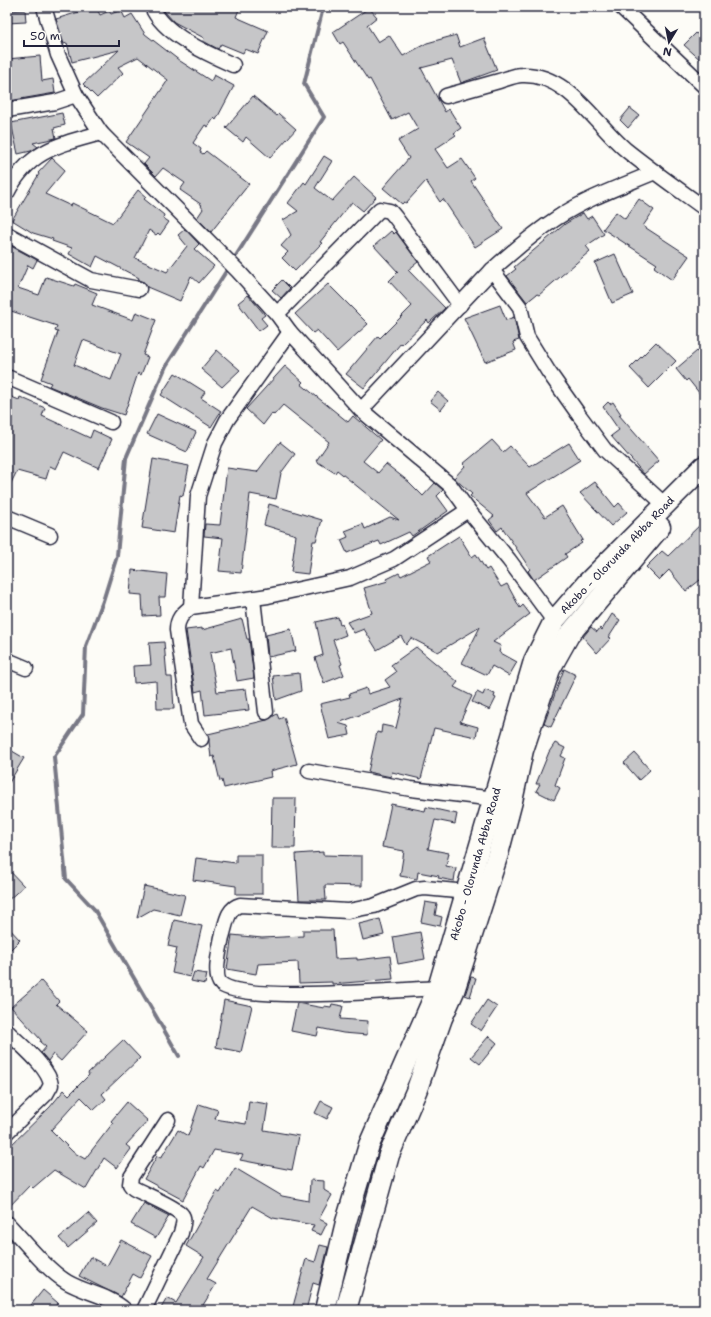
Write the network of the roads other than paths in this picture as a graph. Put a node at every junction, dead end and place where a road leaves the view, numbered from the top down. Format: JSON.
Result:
{"nodes":[{"id":1,"x":44,"y":7,"type":"edge"},
{"id":2,"x":152,"y":7,"type":"edge"},
{"id":3,"x":621,"y":7,"type":"edge"},
{"id":4,"x":233,"y":65,"type":"dead end"},
{"id":5,"x":704,"y":86,"type":"edge"},
{"id":6,"x":76,"y":95,"type":"junction"},
{"id":7,"x":446,"y":96,"type":"dead end"},
{"id":8,"x":7,"y":110,"type":"edge"},
{"id":9,"x":101,"y":133,"type":"junction"},
{"id":10,"x":655,"y":172,"type":"junction"},
{"id":11,"x":7,"y":193,"type":"edge"},
{"id":12,"x":704,"y":208,"type":"edge"},
{"id":13,"x":7,"y":234,"type":"edge"},
{"id":14,"x":492,"y":270,"type":"junction"},
{"id":15,"x":139,"y":289,"type":"dead end"},
{"id":16,"x":460,"y":305,"type":"junction"},
{"id":17,"x":277,"y":314,"type":"junction"},
{"id":18,"x":290,"y":332,"type":"junction"},
{"id":19,"x":7,"y":377,"type":"edge"},
{"id":20,"x":361,"y":410,"type":"junction"},
{"id":21,"x":111,"y":422,"type":"dead end"},
{"id":22,"x":704,"y":466,"type":"edge"},
{"id":23,"x":704,"y":482,"type":"edge"},
{"id":24,"x":665,"y":505,"type":"junction"},
{"id":25,"x":468,"y":510,"type":"junction"},
{"id":26,"x":7,"y":517,"type":"edge"},
{"id":27,"x":50,"y":535,"type":"dead end"},
{"id":28,"x":623,"y":558,"type":"junction"},
{"id":29,"x":253,"y":599,"type":"junction"},
{"id":30,"x":191,"y":607,"type":"junction"},
{"id":31,"x":554,"y":621,"type":"junction"},
{"id":32,"x":7,"y":660,"type":"edge"},
{"id":33,"x":26,"y":668,"type":"dead end"},
{"id":34,"x":266,"y":712,"type":"dead end"},
{"id":35,"x":201,"y":739,"type":"dead end"},
{"id":36,"x":309,"y":771,"type":"dead end"},
{"id":37,"x":495,"y":799,"type":"junction"},
{"id":38,"x":467,"y":892,"type":"junction"},
{"id":39,"x":438,"y":988,"type":"junction"},
{"id":40,"x":7,"y":1031,"type":"edge"},
{"id":41,"x":168,"y":1120,"type":"dead end"},
{"id":42,"x":7,"y":1132,"type":"edge"},
{"id":43,"x":7,"y":1223,"type":"edge"},
{"id":44,"x":340,"y":1253,"type":"junction"},
{"id":45,"x":360,"y":1260,"type":"junction"},
{"id":46,"x":125,"y":1310,"type":"edge"},
{"id":47,"x":144,"y":1310,"type":"edge"},
{"id":48,"x":325,"y":1310,"type":"edge"},
{"id":49,"x":346,"y":1310,"type":"edge"}],
"edges":[{"from":1,"to":6,"type":"street"},
{"from":2,"to":4,"type":"street"},
{"from":3,"to":5,"type":"street"},
{"from":6,"to":8,"type":"street"},
{"from":6,"to":9,"type":"street"},
{"from":7,"to":10,"type":"street"},
{"from":9,"to":11,"type":"street"},
{"from":9,"to":17,"type":"street"},
{"from":10,"to":12,"type":"street"},
{"from":10,"to":14,"type":"street"},
{"from":13,"to":15,"type":"street"},
{"from":14,"to":16,"type":"street"},
{"from":14,"to":24,"type":"street"},
{"from":16,"to":17,"type":"street"},
{"from":16,"to":20,"type":"street"},
{"from":17,"to":18,"type":"street"},
{"from":18,"to":20,"type":"street"},
{"from":18,"to":30,"type":"street"},
{"from":19,"to":21,"type":"street"},
{"from":20,"to":25,"type":"street"},
{"from":22,"to":24,"type":"main road","name":"Akobo - Olorunda Abba Road"},
{"from":23,"to":28,"type":"main road","name":"Akobo - Olorunda Abba Road"},
{"from":24,"to":28,"type":"main road","name":"Akobo - Olorunda Abba Road"},
{"from":25,"to":29,"type":"street"},
{"from":25,"to":31,"type":"street"},
{"from":26,"to":27,"type":"street"},
{"from":28,"to":31,"type":"main road","name":"Akobo - Olorunda Abba Road"},
{"from":28,"to":45,"type":"main road","name":"Akobo - Olorunda Abba Road"},
{"from":29,"to":30,"type":"street"},
{"from":29,"to":34,"type":"street"},
{"from":30,"to":35,"type":"street"},
{"from":31,"to":37,"type":"main road","name":"Akobo - Olorunda Abba Road"},
{"from":32,"to":33,"type":"street"},
{"from":36,"to":37,"type":"street"},
{"from":37,"to":38,"type":"main road","name":"Akobo - Olorunda Abba Road"},
{"from":38,"to":39,"type":"main road","name":"Akobo - Olorunda Abba Road"},
{"from":38,"to":39,"type":"street"},
{"from":39,"to":44,"type":"main road","name":"Akobo - Olorunda Abba Road"},
{"from":40,"to":42,"type":"street"},
{"from":41,"to":47,"type":"street"},
{"from":43,"to":46,"type":"street"},
{"from":44,"to":45,"type":"main road"},
{"from":44,"to":48,"type":"main road","name":"Akobo - Olorunda Abba Road"},
{"from":45,"to":49,"type":"main road","name":"Akobo - Olorunda Abba Road"}]}
